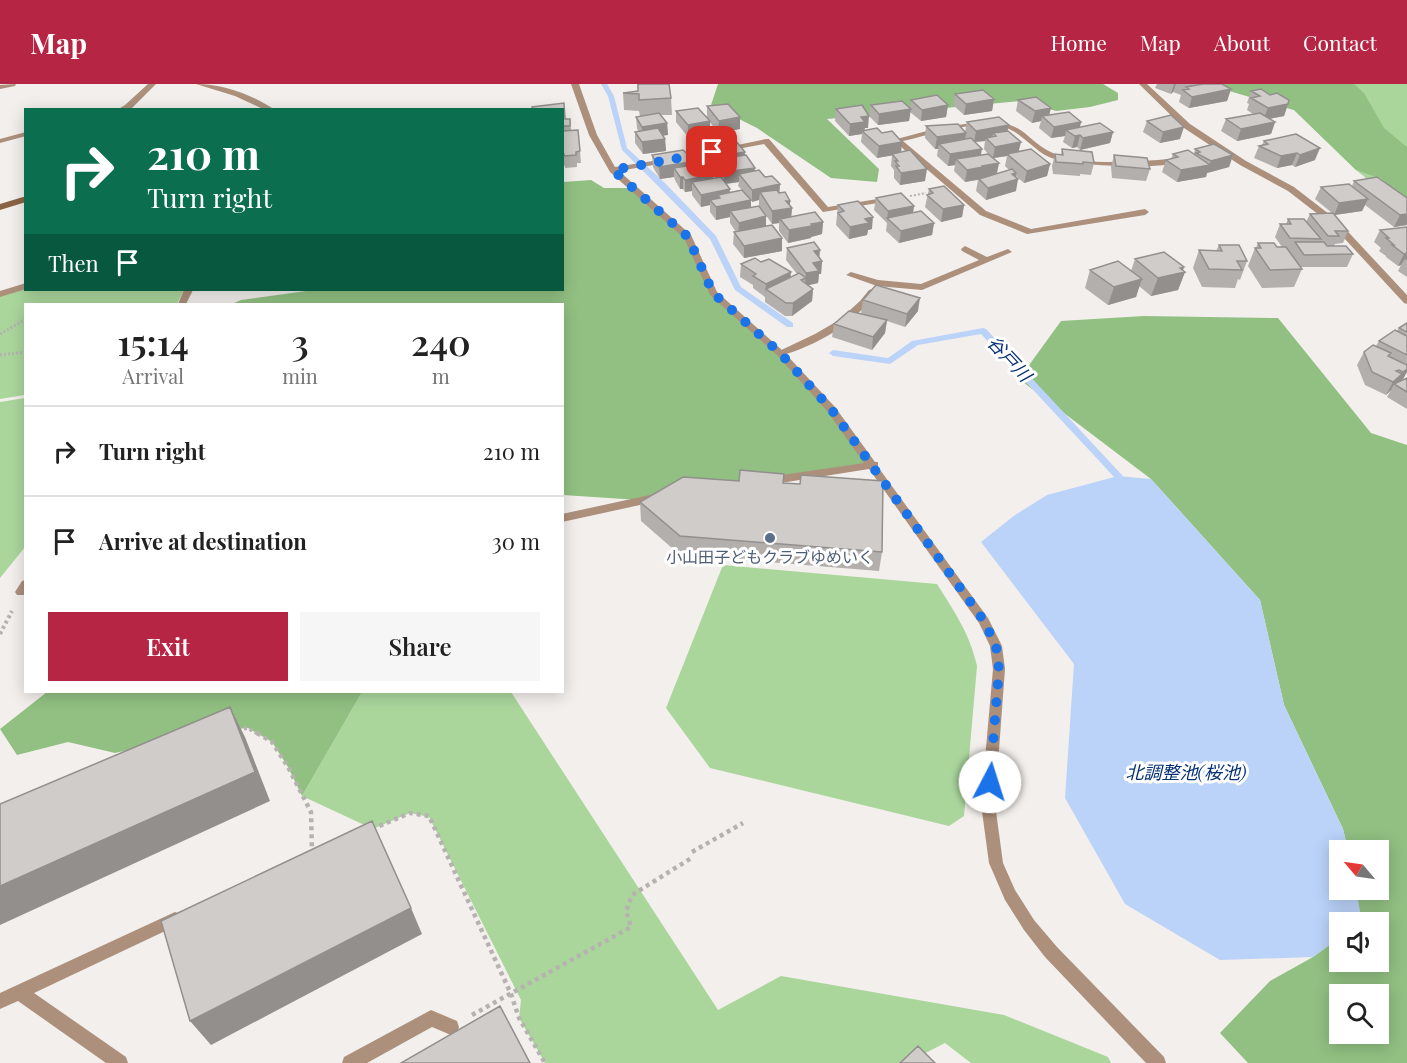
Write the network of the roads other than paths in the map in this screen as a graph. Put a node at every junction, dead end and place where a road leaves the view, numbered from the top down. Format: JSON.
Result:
{"nodes":[{"id":1,"x":12,"y":84,"type":"edge"},
{"id":2,"x":152,"y":84,"type":"edge"},
{"id":3,"x":200,"y":84,"type":"edge"},
{"id":4,"x":575,"y":84,"type":"edge"},
{"id":5,"x":1143,"y":84,"type":"edge"},
{"id":6,"x":0,"y":87,"type":"edge"},
{"id":7,"x":125,"y":108,"type":"edge"},
{"id":8,"x":268,"y":108,"type":"edge"},
{"id":9,"x":24,"y":135,"type":"edge"},
{"id":10,"x":0,"y":141,"type":"edge"},
{"id":11,"x":1220,"y":149,"type":"junction"},
{"id":12,"x":1210,"y":152,"type":"edge"},
{"id":13,"x":1190,"y":157,"type":"edge"},
{"id":14,"x":619,"y":169,"type":"junction"},
{"id":15,"x":891,"y":199,"type":"edge"},
{"id":16,"x":24,"y":200,"type":"edge"},
{"id":17,"x":0,"y":207,"type":"edge"},
{"id":18,"x":1145,"y":212,"type":"dead end"},
{"id":19,"x":965,"y":249,"type":"dead end"},
{"id":20,"x":1008,"y":252,"type":"dead end"},
{"id":21,"x":987,"y":261,"type":"junction"},
{"id":22,"x":851,"y":275,"type":"dead end"},
{"id":23,"x":877,"y":283,"type":"junction"},
{"id":24,"x":24,"y":287,"type":"edge"},
{"id":25,"x":0,"y":294,"type":"edge"},
{"id":26,"x":1407,"y":301,"type":"edge"},
{"id":27,"x":780,"y":353,"type":"junction"},
{"id":28,"x":874,"y":465,"type":"junction"},
{"id":29,"x":756,"y":483,"type":"edge"},
{"id":30,"x":674,"y":495,"type":"edge"},
{"id":31,"x":564,"y":518,"type":"edge"},
{"id":32,"x":187,"y":913,"type":"edge"},
{"id":33,"x":19,"y":992,"type":"junction"},
{"id":34,"x":0,"y":1001,"type":"edge"},
{"id":35,"x":451,"y":1027,"type":"road end"},
{"id":36,"x":120,"y":1063,"type":"edge"},
{"id":37,"x":350,"y":1063,"type":"edge"},
{"id":38,"x":1158,"y":1063,"type":"edge"}],
"edges":[{"from":1,"to":6,"type":"street"},
{"from":2,"to":7,"type":"street"},
{"from":3,"to":8,"type":"street"},
{"from":4,"to":14,"type":"street"},
{"from":5,"to":11,"type":"street"},
{"from":9,"to":10,"type":"street"},
{"from":11,"to":12,"type":"street"},
{"from":11,"to":26,"type":"street"},
{"from":13,"to":18,"type":"street"},
{"from":14,"to":15,"type":"street"},
{"from":14,"to":27,"type":"street"},
{"from":16,"to":17,"type":"street"},
{"from":19,"to":21,"type":"street"},
{"from":20,"to":21,"type":"street"},
{"from":21,"to":23,"type":"street"},
{"from":22,"to":23,"type":"street"},
{"from":23,"to":27,"type":"street"},
{"from":24,"to":25,"type":"street"},
{"from":27,"to":28,"type":"street"},
{"from":28,"to":29,"type":"street"},
{"from":28,"to":38,"type":"street"},
{"from":30,"to":31,"type":"street"},
{"from":32,"to":33,"type":"street"},
{"from":33,"to":34,"type":"street"},
{"from":33,"to":36,"type":"street"},
{"from":35,"to":37,"type":"street"}]}
